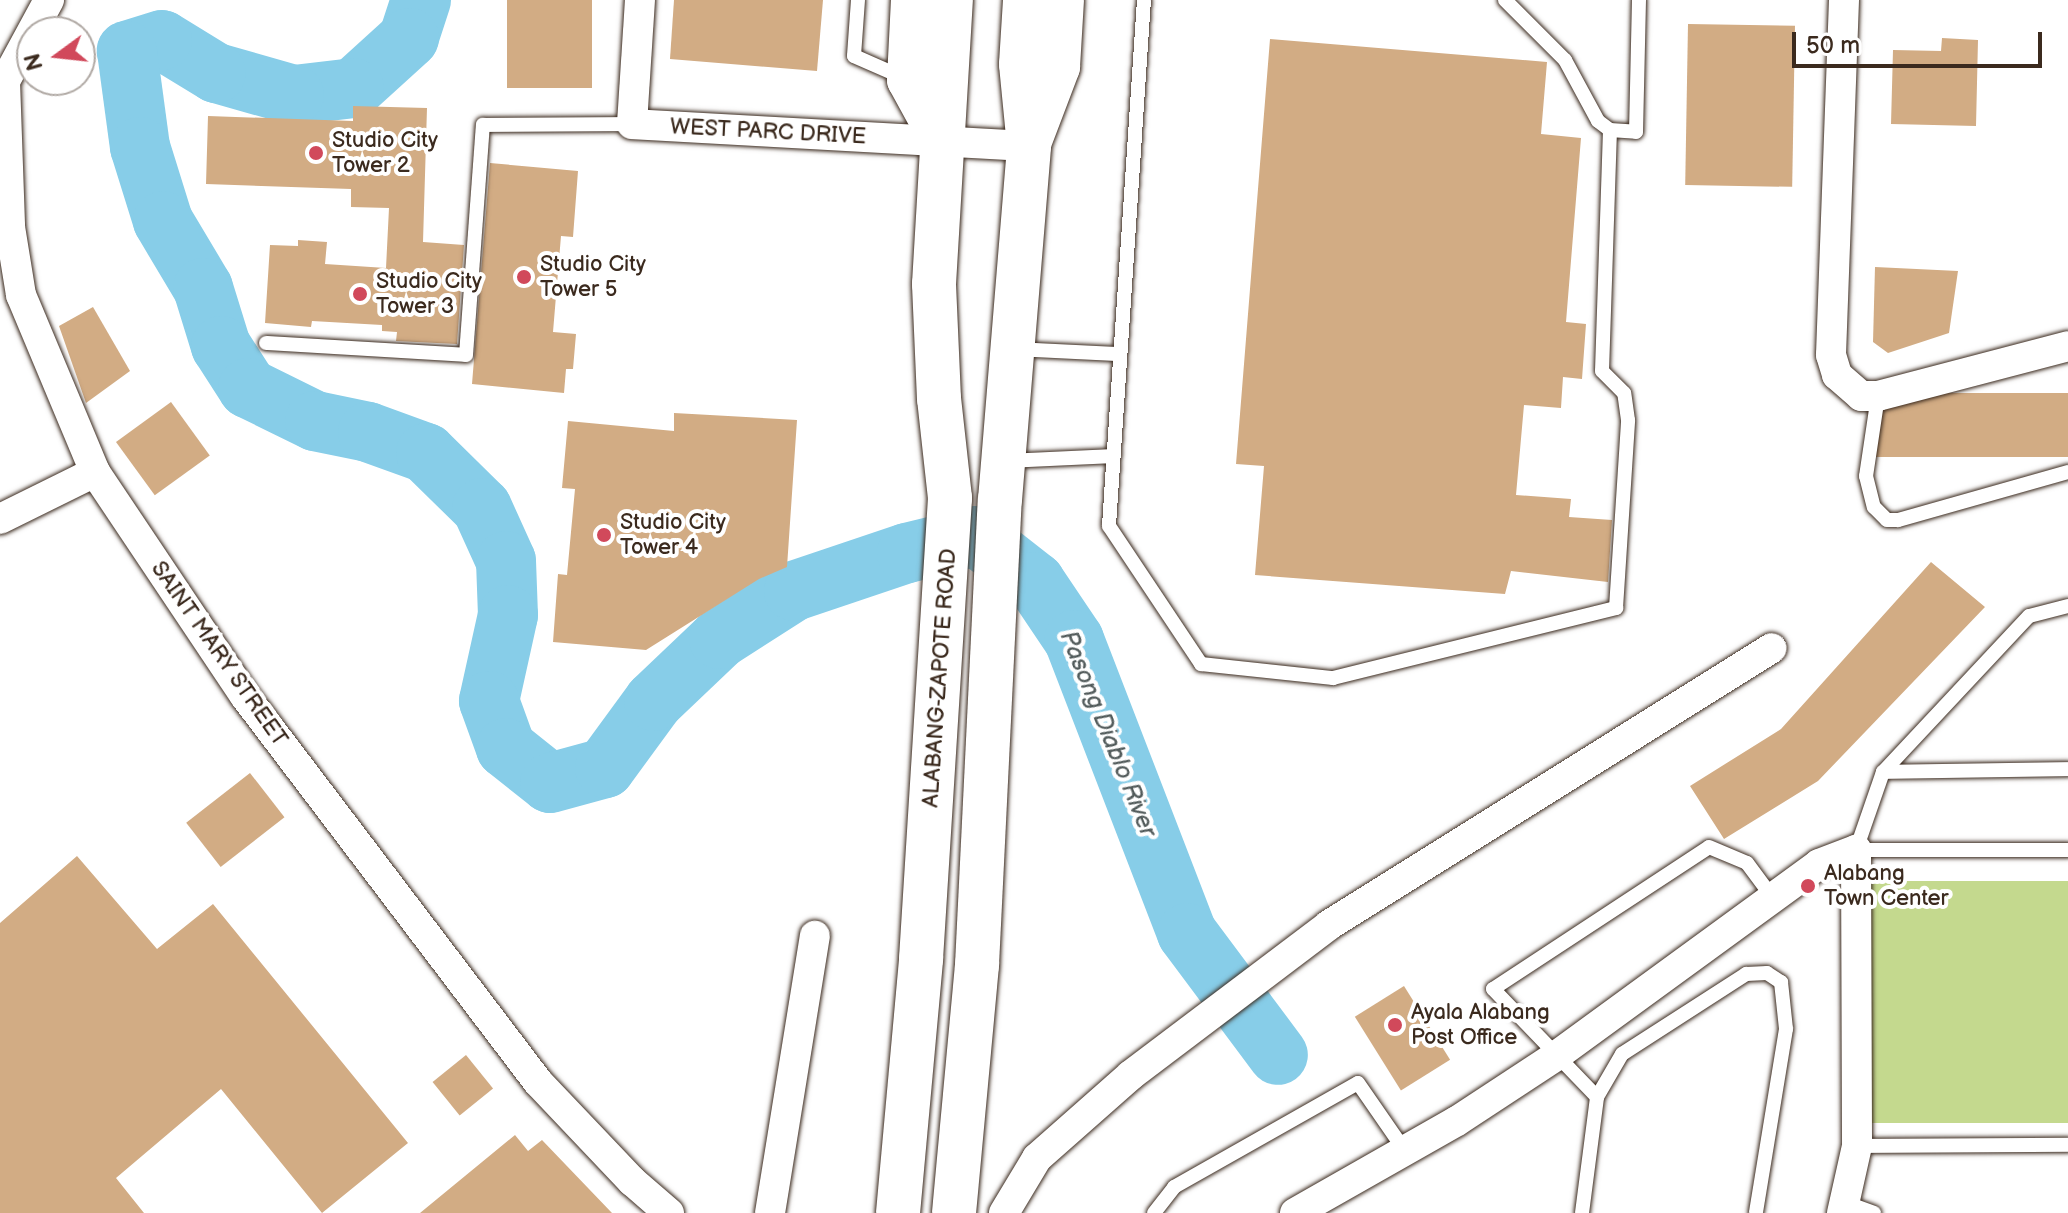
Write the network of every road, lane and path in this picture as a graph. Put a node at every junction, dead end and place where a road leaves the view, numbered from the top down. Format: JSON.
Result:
{"nodes":[{"id":1,"x":49,"y":0,"type":"edge"},
{"id":2,"x":640,"y":0,"type":"edge"},
{"id":3,"x":858,"y":0,"type":"edge"},
{"id":4,"x":912,"y":0,"type":"edge"},
{"id":5,"x":951,"y":0,"type":"edge"},
{"id":6,"x":1025,"y":0,"type":"edge"},
{"id":7,"x":1063,"y":0,"type":"edge"},
{"id":8,"x":1144,"y":0,"type":"edge"},
{"id":9,"x":1505,"y":0,"type":"edge"},
{"id":10,"x":1639,"y":0,"type":"edge"},
{"id":11,"x":1844,"y":0,"type":"edge"},
{"id":12,"x":908,"y":80,"type":"junction"},
{"id":13,"x":632,"y":124,"type":"junction"},
{"id":14,"x":1610,"y":130,"type":"junction"},
{"id":15,"x":942,"y":142,"type":"junction"},
{"id":16,"x":1029,"y":146,"type":"junction"},
{"id":17,"x":266,"y":343,"type":"dead end"},
{"id":18,"x":2068,"y":346,"type":"edge"},
{"id":19,"x":1015,"y":349,"type":"junction"},
{"id":20,"x":1120,"y":354,"type":"junction"},
{"id":21,"x":1878,"y":396,"type":"junction"},
{"id":22,"x":1113,"y":456,"type":"junction"},
{"id":23,"x":95,"y":472,"type":"junction"},
{"id":24,"x":2068,"y":472,"type":"edge"},
{"id":25,"x":1002,"y":480,"type":"junction"},
{"id":26,"x":0,"y":519,"type":"edge"},
{"id":27,"x":2068,"y":606,"type":"edge"},
{"id":28,"x":1772,"y":648,"type":"dead end"},
{"id":29,"x":2068,"y":769,"type":"edge"},
{"id":30,"x":1883,"y":772,"type":"junction"},
{"id":31,"x":1856,"y":850,"type":"junction"},
{"id":32,"x":2068,"y":850,"type":"edge"},
{"id":33,"x":1773,"y":898,"type":"junction"},
{"id":34,"x":815,"y":936,"type":"dead end"},
{"id":35,"x":1556,"y":1056,"type":"junction"},
{"id":36,"x":1597,"y":1097,"type":"junction"},
{"id":37,"x":2068,"y":1145,"type":"edge"},
{"id":38,"x":1857,"y":1146,"type":"junction"},
{"id":39,"x":1405,"y":1151,"type":"junction"},
{"id":40,"x":1843,"y":1208,"type":"edge"},
{"id":41,"x":669,"y":1213,"type":"edge"},
{"id":42,"x":770,"y":1213,"type":"edge"},
{"id":43,"x":898,"y":1213,"type":"edge"},
{"id":44,"x":954,"y":1213,"type":"edge"},
{"id":45,"x":1004,"y":1213,"type":"edge"},
{"id":46,"x":1154,"y":1213,"type":"edge"},
{"id":47,"x":1295,"y":1213,"type":"edge"},
{"id":48,"x":1582,"y":1213,"type":"edge"},
{"id":49,"x":1756,"y":1213,"type":"edge"},
{"id":50,"x":1874,"y":1213,"type":"edge"}],
"edges":[{"from":1,"to":23,"type":"street","name":"SAINT MARY STREET"},
{"from":2,"to":13,"type":"street"},
{"from":3,"to":12,"type":"lane"},
{"from":4,"to":12,"type":"main road"},
{"from":5,"to":15,"type":"highway","name":"ALABANG-ZAPOTE ROAD"},
{"from":6,"to":16,"type":"highway"},
{"from":7,"to":16,"type":"main road"},
{"from":8,"to":20,"type":"lane"},
{"from":9,"to":14,"type":"lane"},
{"from":10,"to":14,"type":"lane"},
{"from":11,"to":21,"type":"street"},
{"from":12,"to":15,"type":"main road"},
{"from":13,"to":15,"type":"street","name":"WEST PARC DRIVE"},
{"from":13,"to":17,"type":"lane"},
{"from":14,"to":22,"type":"lane"},
{"from":15,"to":16,"type":"street","name":"WEST PARC DRIVE"},
{"from":15,"to":43,"type":"highway","name":"ALABANG-ZAPOTE ROAD"},
{"from":16,"to":19,"type":"highway"},
{"from":18,"to":21,"type":"street"},
{"from":19,"to":20,"type":"lane"},
{"from":19,"to":25,"type":"highway"},
{"from":20,"to":22,"type":"lane"},
{"from":21,"to":24,"type":"lane"},
{"from":22,"to":25,"type":"lane"},
{"from":23,"to":26,"type":"street"},
{"from":23,"to":41,"type":"street","name":"SAINT MARY STREET"},
{"from":25,"to":44,"type":"highway"},
{"from":27,"to":30,"type":"lane"},
{"from":28,"to":45,"type":"street"},
{"from":29,"to":30,"type":"lane"},
{"from":30,"to":31,"type":"lane"},
{"from":31,"to":32,"type":"lane"},
{"from":31,"to":33,"type":"street"},
{"from":31,"to":38,"type":"street"},
{"from":33,"to":35,"type":"street"},
{"from":33,"to":35,"type":"lane"},
{"from":34,"to":42,"type":"street"},
{"from":35,"to":36,"type":"lane"},
{"from":35,"to":39,"type":"street"},
{"from":36,"to":48,"type":"lane"},
{"from":36,"to":49,"type":"lane"},
{"from":37,"to":38,"type":"lane"},
{"from":38,"to":40,"type":"street"},
{"from":39,"to":46,"type":"lane"},
{"from":39,"to":47,"type":"street"},
{"from":40,"to":50,"type":"lane"}]}
